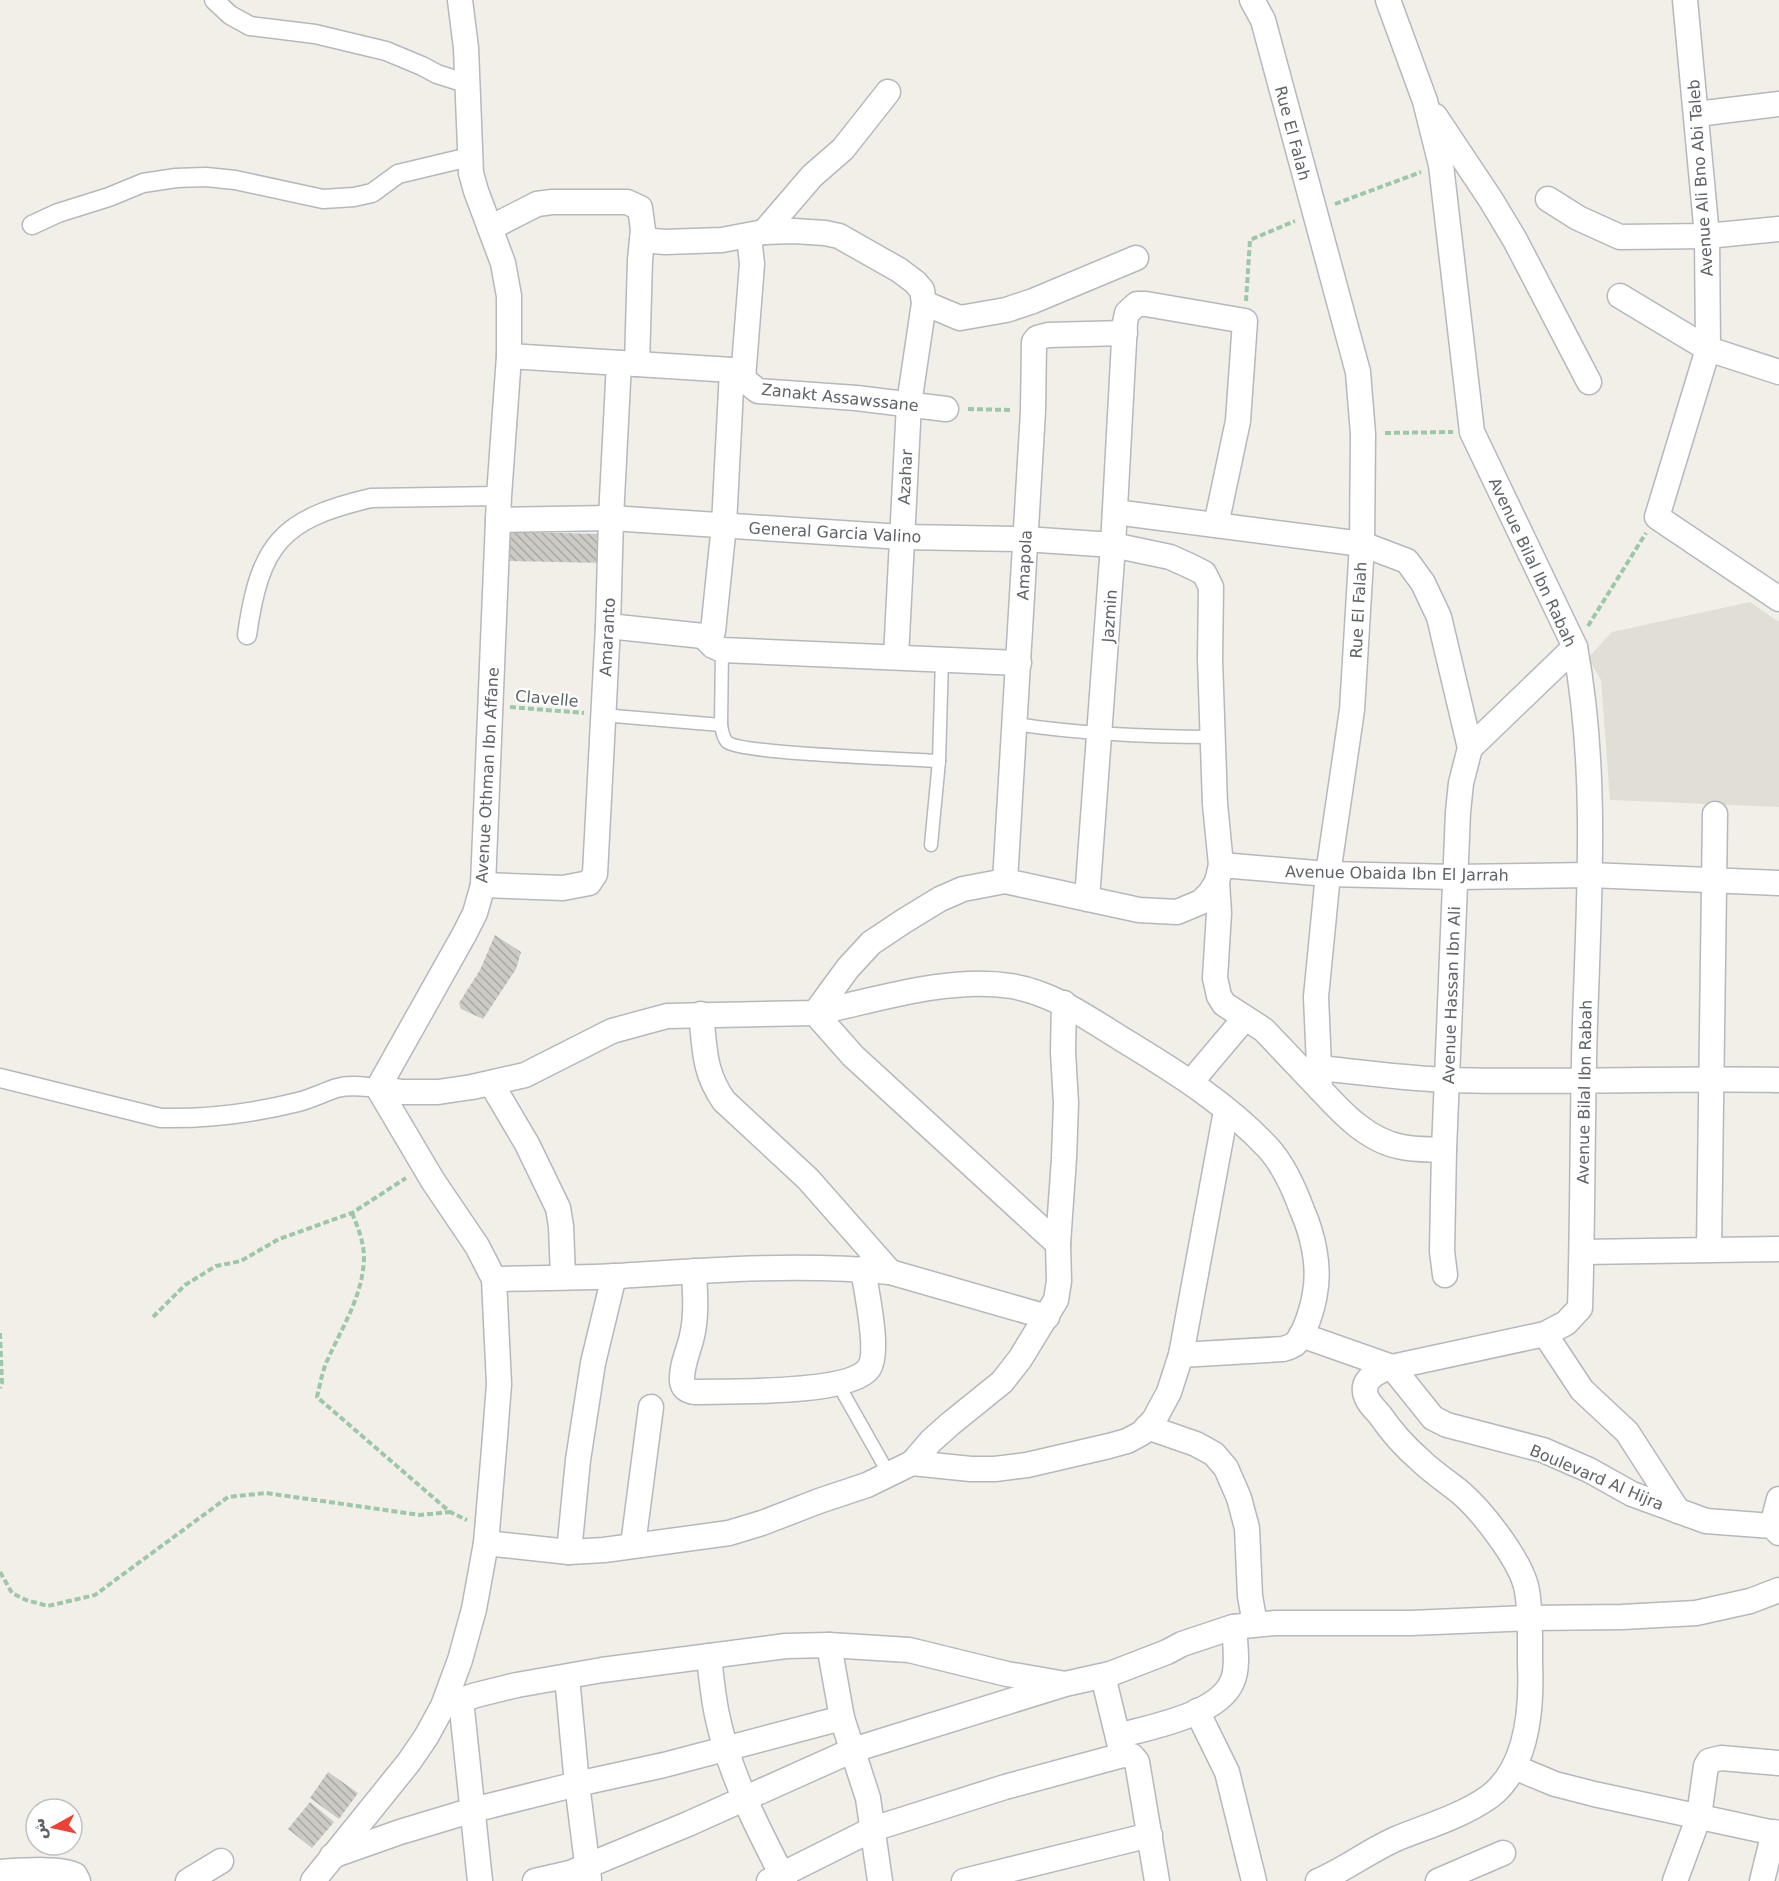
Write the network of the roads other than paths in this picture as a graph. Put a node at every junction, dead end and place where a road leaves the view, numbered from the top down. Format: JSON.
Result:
{"nodes":[{"id":1,"x":214,"y":0,"type":"edge"},
{"id":2,"x":460,"y":0,"type":"edge"},
{"id":3,"x":1252,"y":0,"type":"edge"},
{"id":4,"x":1388,"y":0,"type":"edge"},
{"id":5,"x":1685,"y":0,"type":"edge"},
{"id":6,"x":468,"y":84,"type":"junction"},
{"id":7,"x":888,"y":92,"type":"dead end"},
{"id":8,"x":1425,"y":101,"type":"junction"},
{"id":9,"x":1779,"y":104,"type":"edge"},
{"id":10,"x":1697,"y":114,"type":"junction"},
{"id":11,"x":469,"y":157,"type":"junction"},
{"id":12,"x":1548,"y":199,"type":"dead end"},
{"id":13,"x":33,"y":225,"type":"dead end"},
{"id":14,"x":490,"y":228,"type":"junction"},
{"id":15,"x":1779,"y":230,"type":"edge"},
{"id":16,"x":756,"y":234,"type":"junction"},
{"id":17,"x":1707,"y":236,"type":"junction"},
{"id":18,"x":642,"y":240,"type":"junction"},
{"id":19,"x":1136,"y":258,"type":"dead end"},
{"id":20,"x":1620,"y":296,"type":"dead end"},
{"id":21,"x":924,"y":303,"type":"junction"},
{"id":22,"x":1125,"y":333,"type":"junction"},
{"id":23,"x":1708,"y":349,"type":"junction"},
{"id":24,"x":509,"y":356,"type":"junction"},
{"id":25,"x":628,"y":364,"type":"junction"},
{"id":26,"x":1779,"y":372,"type":"edge"},
{"id":27,"x":737,"y":375,"type":"junction"},
{"id":28,"x":1589,"y":382,"type":"dead end"},
{"id":29,"x":909,"y":404,"type":"junction"},
{"id":30,"x":946,"y":409,"type":"road end"},
{"id":31,"x":499,"y":496,"type":"junction"},
{"id":32,"x":1115,"y":512,"type":"junction"},
{"id":33,"x":611,"y":518,"type":"junction"},
{"id":34,"x":498,"y":520,"type":"junction"},
{"id":35,"x":724,"y":525,"type":"junction"},
{"id":36,"x":1216,"y":525,"type":"junction"},
{"id":37,"x":902,"y":537,"type":"junction"},
{"id":38,"x":1025,"y":539,"type":"junction"},
{"id":39,"x":1362,"y":544,"type":"junction"},
{"id":40,"x":1113,"y":545,"type":"junction"},
{"id":41,"x":1779,"y":599,"type":"edge"},
{"id":42,"x":608,"y":626,"type":"junction"},
{"id":43,"x":247,"y":634,"type":"dead end"},
{"id":44,"x":712,"y":643,"type":"junction"},
{"id":45,"x":1575,"y":647,"type":"junction"},
{"id":46,"x":896,"y":657,"type":"junction"},
{"id":47,"x":942,"y":659,"type":"junction"},
{"id":48,"x":1019,"y":663,"type":"junction"},
{"id":49,"x":602,"y":715,"type":"junction"},
{"id":50,"x":1015,"y":724,"type":"junction"},
{"id":51,"x":721,"y":725,"type":"junction"},
{"id":52,"x":1101,"y":733,"type":"junction"},
{"id":53,"x":1213,"y":736,"type":"junction"},
{"id":54,"x":1470,"y":748,"type":"junction"},
{"id":55,"x":939,"y":761,"type":"junction"},
{"id":56,"x":1715,"y":814,"type":"dead end"},
{"id":57,"x":931,"y":845,"type":"dead end"},
{"id":58,"x":1219,"y":873,"type":"junction"},
{"id":59,"x":1328,"y":874,"type":"junction"},
{"id":60,"x":1590,"y":875,"type":"junction"},
{"id":61,"x":1455,"y":877,"type":"junction"},
{"id":62,"x":1005,"y":881,"type":"junction"},
{"id":63,"x":1713,"y":881,"type":"junction"},
{"id":64,"x":1779,"y":883,"type":"edge"},
{"id":65,"x":483,"y":885,"type":"junction"},
{"id":66,"x":1088,"y":899,"type":"junction"},
{"id":67,"x":1064,"y":1003,"type":"junction"},
{"id":68,"x":815,"y":1013,"type":"junction"},
{"id":69,"x":701,"y":1014,"type":"junction"},
{"id":70,"x":1245,"y":1018,"type":"junction"},
{"id":71,"x":0,"y":1078,"type":"edge"},
{"id":72,"x":1319,"y":1078,"type":"junction"},
{"id":73,"x":1712,"y":1079,"type":"junction"},
{"id":74,"x":1448,"y":1080,"type":"junction"},
{"id":75,"x":1779,"y":1080,"type":"edge"},
{"id":76,"x":1583,"y":1081,"type":"junction"},
{"id":77,"x":1191,"y":1082,"type":"junction"},
{"id":78,"x":491,"y":1083,"type":"junction"},
{"id":79,"x":378,"y":1088,"type":"junction"},
{"id":80,"x":1226,"y":1111,"type":"junction"},
{"id":81,"x":1444,"y":1150,"type":"junction"},
{"id":82,"x":1058,"y":1244,"type":"junction"},
{"id":83,"x":1709,"y":1249,"type":"junction"},
{"id":84,"x":1779,"y":1249,"type":"edge"},
{"id":85,"x":1582,"y":1252,"type":"junction"},
{"id":86,"x":863,"y":1269,"type":"junction"},
{"id":87,"x":694,"y":1271,"type":"junction"},
{"id":88,"x":890,"y":1272,"type":"junction"},
{"id":89,"x":1445,"y":1275,"type":"dead end"},
{"id":90,"x":614,"y":1276,"type":"junction"},
{"id":91,"x":562,"y":1277,"type":"junction"},
{"id":92,"x":494,"y":1279,"type":"junction"},
{"id":93,"x":1047,"y":1317,"type":"junction"},
{"id":94,"x":1545,"y":1334,"type":"junction"},
{"id":95,"x":1301,"y":1335,"type":"junction"},
{"id":96,"x":1181,"y":1355,"type":"junction"},
{"id":97,"x":1392,"y":1366,"type":"junction"},
{"id":98,"x":838,"y":1384,"type":"junction"},
{"id":99,"x":651,"y":1407,"type":"dead end"},
{"id":100,"x":1147,"y":1427,"type":"junction"},
{"id":101,"x":912,"y":1463,"type":"junction"},
{"id":102,"x":889,"y":1474,"type":"junction"},
{"id":103,"x":1779,"y":1499,"type":"edge"},
{"id":104,"x":1678,"y":1511,"type":"junction"},
{"id":105,"x":1775,"y":1530,"type":"edge"},
{"id":106,"x":487,"y":1536,"type":"junction"},
{"id":107,"x":633,"y":1545,"type":"junction"},
{"id":108,"x":569,"y":1552,"type":"junction"},
{"id":109,"x":1779,"y":1590,"type":"edge"},
{"id":110,"x":1529,"y":1618,"type":"junction"},
{"id":111,"x":1245,"y":1625,"type":"junction"},
{"id":112,"x":829,"y":1645,"type":"junction"},
{"id":113,"x":709,"y":1656,"type":"junction"},
{"id":114,"x":1103,"y":1676,"type":"junction"},
{"id":115,"x":567,"y":1677,"type":"junction"},
{"id":116,"x":1065,"y":1684,"type":"junction"},
{"id":117,"x":452,"y":1703,"type":"junction"},
{"id":118,"x":1197,"y":1711,"type":"junction"},
{"id":119,"x":842,"y":1718,"type":"junction"},
{"id":120,"x":1120,"y":1745,"type":"junction"},
{"id":121,"x":726,"y":1748,"type":"junction"},
{"id":122,"x":853,"y":1750,"type":"junction"},
{"id":123,"x":1779,"y":1763,"type":"edge"},
{"id":124,"x":1514,"y":1767,"type":"junction"},
{"id":125,"x":577,"y":1784,"type":"junction"},
{"id":126,"x":745,"y":1798,"type":"junction"},
{"id":127,"x":473,"y":1810,"type":"junction"},
{"id":128,"x":1699,"y":1816,"type":"junction"},
{"id":129,"x":873,"y":1829,"type":"junction"},
{"id":130,"x":1776,"y":1833,"type":"edge"},
{"id":131,"x":1150,"y":1834,"type":"junction"},
{"id":132,"x":1503,"y":1853,"type":"dead end"},
{"id":133,"x":332,"y":1856,"type":"junction"},
{"id":134,"x":221,"y":1861,"type":"dead end"},
{"id":135,"x":0,"y":1872,"type":"edge"},
{"id":136,"x":588,"y":1873,"type":"edge"},
{"id":137,"x":779,"y":1879,"type":"edge"},
{"id":138,"x":78,"y":1881,"type":"edge"},
{"id":139,"x":188,"y":1881,"type":"edge"},
{"id":140,"x":313,"y":1881,"type":"edge"},
{"id":141,"x":480,"y":1881,"type":"edge"},
{"id":142,"x":536,"y":1881,"type":"edge"},
{"id":143,"x":880,"y":1881,"type":"edge"},
{"id":144,"x":964,"y":1881,"type":"edge"},
{"id":145,"x":1157,"y":1881,"type":"edge"},
{"id":146,"x":1254,"y":1881,"type":"edge"},
{"id":147,"x":1318,"y":1881,"type":"edge"},
{"id":148,"x":1438,"y":1881,"type":"edge"},
{"id":149,"x":1675,"y":1881,"type":"edge"},
{"id":150,"x":1762,"y":1881,"type":"edge"}],
"edges":[{"from":1,"to":6,"type":"street"},
{"from":2,"to":6,"type":"street","name":"Avenue Othman Ibn Affane"},
{"from":3,"to":39,"type":"street","name":"Rue El Falah"},
{"from":4,"to":8,"type":"street","name":"Avenue Bilal Ibn Rabah"},
{"from":5,"to":10,"type":"street","name":"Avenue Ali Bno Abi Taleb"},
{"from":6,"to":11,"type":"street","name":"Avenue Othman Ibn Affane"},
{"from":7,"to":16,"type":"street"},
{"from":8,"to":28,"type":"street"},
{"from":8,"to":45,"type":"street","name":"Avenue Bilal Ibn Rabah"},
{"from":9,"to":10,"type":"street"},
{"from":10,"to":17,"type":"street","name":"Avenue Ali Bno Abi Taleb"},
{"from":11,"to":13,"type":"street"},
{"from":11,"to":14,"type":"street","name":"Avenue Othman Ibn Affane"},
{"from":12,"to":17,"type":"street"},
{"from":14,"to":18,"type":"street","name":"Amaranto"},
{"from":14,"to":24,"type":"street","name":"Avenue Othman Ibn Affane"},
{"from":15,"to":17,"type":"street"},
{"from":16,"to":18,"type":"street"},
{"from":16,"to":21,"type":"street"},
{"from":16,"to":27,"type":"street"},
{"from":17,"to":23,"type":"street","name":"Avenue Ali Bno Abi Taleb"},
{"from":18,"to":25,"type":"street","name":"Amaranto"},
{"from":19,"to":21,"type":"street"},
{"from":20,"to":23,"type":"street"},
{"from":21,"to":29,"type":"street","name":"Azahar"},
{"from":22,"to":32,"type":"street","name":"Jazmin"},
{"from":22,"to":36,"type":"street","name":"Jazmin"},
{"from":22,"to":38,"type":"street","name":"Amapola"},
{"from":23,"to":26,"type":"street"},
{"from":23,"to":41,"type":"street","name":"Avenue Ali Bno Abi Taleb"},
{"from":24,"to":25,"type":"street","name":"Zanakt Assawssane"},
{"from":24,"to":31,"type":"street","name":"Avenue Othman Ibn Affane"},
{"from":25,"to":27,"type":"street","name":"Zanakt Assawssane"},
{"from":25,"to":33,"type":"street","name":"Amaranto"},
{"from":27,"to":29,"type":"street","name":"Zanakt Assawssane"},
{"from":27,"to":35,"type":"street"},
{"from":29,"to":30,"type":"street","name":"Zanakt Assawssane"},
{"from":29,"to":37,"type":"street","name":"Azahar"},
{"from":31,"to":34,"type":"street","name":"Avenue Othman Ibn Affane"},
{"from":31,"to":43,"type":"street"},
{"from":32,"to":36,"type":"street","name":"Avenue Hassan Ibn Ali"},
{"from":32,"to":40,"type":"street","name":"Jazmin"},
{"from":33,"to":34,"type":"street","name":"General Garcia Valino"},
{"from":33,"to":35,"type":"street","name":"General Garcia Valino"},
{"from":33,"to":42,"type":"street","name":"Amaranto"},
{"from":34,"to":65,"type":"street","name":"Avenue Othman Ibn Affane"},
{"from":35,"to":37,"type":"street","name":"General Garcia Valino"},
{"from":35,"to":44,"type":"street"},
{"from":36,"to":39,"type":"street","name":"Avenue Hassan Ibn Ali"},
{"from":37,"to":38,"type":"street","name":"General Garcia Valino"},
{"from":37,"to":46,"type":"street","name":"Azahar"},
{"from":38,"to":40,"type":"street","name":"General Garcia Valino"},
{"from":38,"to":48,"type":"street","name":"Amapola"},
{"from":39,"to":54,"type":"street","name":"Avenue Hassan Ibn Ali"},
{"from":39,"to":59,"type":"street","name":"Rue El Falah"},
{"from":40,"to":52,"type":"street","name":"Jazmin"},
{"from":40,"to":53,"type":"street","name":"General Garcia Valino"},
{"from":42,"to":44,"type":"street"},
{"from":42,"to":49,"type":"street","name":"Amaranto"},
{"from":44,"to":46,"type":"street"},
{"from":44,"to":51,"type":"lane"},
{"from":45,"to":54,"type":"street"},
{"from":45,"to":60,"type":"street","name":"Avenue Bilal Ibn Rabah"},
{"from":46,"to":47,"type":"street"},
{"from":47,"to":48,"type":"street"},
{"from":47,"to":55,"type":"lane"},
{"from":48,"to":50,"type":"street","name":"Amapola"},
{"from":49,"to":51,"type":"lane"},
{"from":49,"to":65,"type":"street","name":"Amaranto"},
{"from":50,"to":52,"type":"lane"},
{"from":50,"to":62,"type":"street","name":"Amapola"},
{"from":51,"to":55,"type":"lane"},
{"from":52,"to":53,"type":"lane"},
{"from":52,"to":66,"type":"street","name":"Jazmin"},
{"from":53,"to":58,"type":"street","name":"General Garcia Valino"},
{"from":54,"to":61,"type":"street","name":"Avenue Hassan Ibn Ali"},
{"from":55,"to":57,"type":"lane"},
{"from":56,"to":63,"type":"street"},
{"from":58,"to":59,"type":"street","name":"Avenue Obaida Ibn El Jarrah"},
{"from":58,"to":66,"type":"street"},
{"from":58,"to":70,"type":"street","name":"General Garcia Valino"},
{"from":59,"to":61,"type":"street","name":"Avenue Obaida Ibn El Jarrah"},
{"from":59,"to":72,"type":"street","name":"Rue El Falah"},
{"from":60,"to":61,"type":"street","name":"Avenue Obaida Ibn El Jarrah"},
{"from":60,"to":63,"type":"street","name":"Avenue Obaida Ibn El Jarrah"},
{"from":60,"to":76,"type":"street","name":"Avenue Bilal Ibn Rabah"},
{"from":61,"to":74,"type":"street","name":"Avenue Hassan Ibn Ali"},
{"from":62,"to":66,"type":"street"},
{"from":62,"to":68,"type":"street"},
{"from":63,"to":64,"type":"street","name":"Avenue Obaida Ibn El Jarrah"},
{"from":63,"to":73,"type":"street"},
{"from":65,"to":79,"type":"street","name":"Avenue Othman Ibn Affane"},
{"from":67,"to":68,"type":"street"},
{"from":67,"to":77,"type":"street"},
{"from":67,"to":82,"type":"street"},
{"from":68,"to":69,"type":"street"},
{"from":68,"to":82,"type":"street"},
{"from":69,"to":78,"type":"street"},
{"from":69,"to":88,"type":"street"},
{"from":70,"to":72,"type":"street","name":"General Garcia Valino"},
{"from":70,"to":77,"type":"street"},
{"from":71,"to":79,"type":"street"},
{"from":72,"to":74,"type":"street"},
{"from":72,"to":81,"type":"street"},
{"from":73,"to":75,"type":"street"},
{"from":73,"to":76,"type":"street"},
{"from":73,"to":83,"type":"street"},
{"from":74,"to":76,"type":"street"},
{"from":74,"to":81,"type":"street","name":"Avenue Hassan Ibn Ali"},
{"from":76,"to":85,"type":"street","name":"Avenue Bilal Ibn Rabah"},
{"from":77,"to":80,"type":"street"},
{"from":78,"to":79,"type":"street"},
{"from":78,"to":91,"type":"street"},
{"from":79,"to":92,"type":"street"},
{"from":80,"to":95,"type":"street"},
{"from":80,"to":96,"type":"street"},
{"from":81,"to":89,"type":"street","name":"Avenue Hassan Ibn Ali"},
{"from":82,"to":93,"type":"street"},
{"from":83,"to":84,"type":"street"},
{"from":83,"to":85,"type":"street"},
{"from":85,"to":94,"type":"street","name":"Avenue Bilal Ibn Rabah"},
{"from":86,"to":87,"type":"street"},
{"from":86,"to":88,"type":"street"},
{"from":86,"to":98,"type":"street"},
{"from":87,"to":90,"type":"street"},
{"from":87,"to":98,"type":"street"},
{"from":88,"to":93,"type":"street"},
{"from":90,"to":91,"type":"street"},
{"from":90,"to":108,"type":"street"},
{"from":91,"to":92,"type":"street"},
{"from":92,"to":106,"type":"street"},
{"from":93,"to":101,"type":"street"},
{"from":94,"to":97,"type":"street","name":"Avenue Bilal Ibn Rabah"},
{"from":94,"to":104,"type":"street"},
{"from":95,"to":96,"type":"street"},
{"from":95,"to":97,"type":"street"},
{"from":96,"to":100,"type":"street"},
{"from":97,"to":104,"type":"street","name":"Boulevard Al Hijra"},
{"from":97,"to":110,"type":"street","name":"Avenue Bilal Ibn Rabah"},
{"from":98,"to":102,"type":"lane"},
{"from":99,"to":107,"type":"street"},
{"from":100,"to":101,"type":"street"},
{"from":100,"to":111,"type":"street"},
{"from":101,"to":102,"type":"street"},
{"from":102,"to":107,"type":"street"},
{"from":103,"to":105,"type":"street"},
{"from":104,"to":105,"type":"street","name":"Boulevard Al Hijra"},
{"from":106,"to":108,"type":"street"},
{"from":106,"to":117,"type":"street"},
{"from":107,"to":108,"type":"street"},
{"from":109,"to":110,"type":"street"},
{"from":110,"to":111,"type":"street"},
{"from":110,"to":124,"type":"street","name":"Avenue Bilal Ibn Rabah"},
{"from":111,"to":114,"type":"street"},
{"from":111,"to":118,"type":"street"},
{"from":112,"to":113,"type":"street"},
{"from":112,"to":116,"type":"street"},
{"from":112,"to":119,"type":"street"},
{"from":113,"to":115,"type":"street"},
{"from":113,"to":121,"type":"street"},
{"from":114,"to":116,"type":"street"},
{"from":114,"to":120,"type":"street"},
{"from":115,"to":117,"type":"street"},
{"from":115,"to":125,"type":"street"},
{"from":116,"to":122,"type":"street"},
{"from":117,"to":127,"type":"street"},
{"from":117,"to":133,"type":"street"},
{"from":118,"to":120,"type":"street"},
{"from":118,"to":146,"type":"street"},
{"from":119,"to":121,"type":"street"},
{"from":119,"to":122,"type":"street"},
{"from":120,"to":129,"type":"street"},
{"from":120,"to":131,"type":"street"},
{"from":121,"to":125,"type":"street"},
{"from":121,"to":126,"type":"street"},
{"from":122,"to":126,"type":"street"},
{"from":122,"to":129,"type":"street"},
{"from":123,"to":128,"type":"street"},
{"from":124,"to":128,"type":"street"},
{"from":124,"to":147,"type":"street","name":"Avenue Bilal Ibn Rabah"},
{"from":125,"to":127,"type":"street"},
{"from":125,"to":136,"type":"street"},
{"from":126,"to":136,"type":"street"},
{"from":126,"to":137,"type":"street"},
{"from":127,"to":133,"type":"street"},
{"from":127,"to":141,"type":"street"},
{"from":128,"to":130,"type":"street"},
{"from":128,"to":149,"type":"street"},
{"from":129,"to":137,"type":"street"},
{"from":129,"to":143,"type":"street"},
{"from":130,"to":150,"type":"street"},
{"from":131,"to":144,"type":"street"},
{"from":131,"to":145,"type":"street"},
{"from":132,"to":148,"type":"street"},
{"from":133,"to":140,"type":"street"},
{"from":134,"to":139,"type":"street"},
{"from":135,"to":138,"type":"street"},
{"from":136,"to":142,"type":"street"}]}
